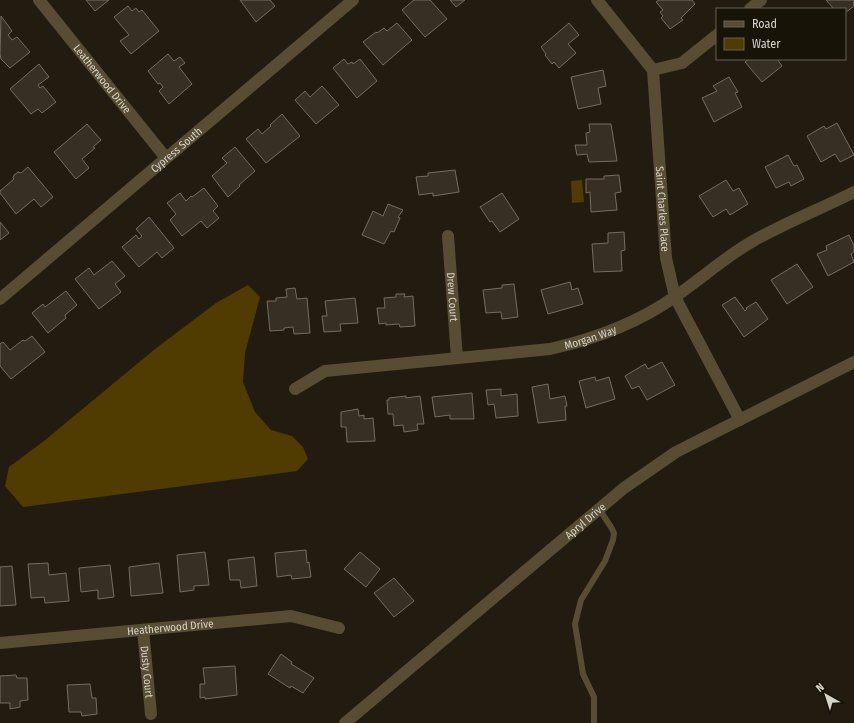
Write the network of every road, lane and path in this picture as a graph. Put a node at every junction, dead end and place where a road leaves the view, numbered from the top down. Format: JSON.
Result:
{"nodes":[{"id":1,"x":39,"y":0,"type":"edge"},
{"id":2,"x":597,"y":0,"type":"edge"},
{"id":3,"x":761,"y":0,"type":"edge"},
{"id":4,"x":345,"y":2,"type":"edge"},
{"id":5,"x":751,"y":8,"type":"edge"},
{"id":6,"x":716,"y":36,"type":"edge"},
{"id":7,"x":653,"y":70,"type":"junction"},
{"id":8,"x":166,"y":158,"type":"junction"},
{"id":9,"x":854,"y":192,"type":"edge"},
{"id":10,"x":448,"y":236,"type":"dead end"},
{"id":11,"x":675,"y":297,"type":"junction"},
{"id":12,"x":0,"y":299,"type":"edge"},
{"id":13,"x":457,"y":358,"type":"junction"},
{"id":14,"x":854,"y":362,"type":"edge"},
{"id":15,"x":295,"y":389,"type":"dead end"},
{"id":16,"x":740,"y":420,"type":"junction"},
{"id":17,"x":599,"y":509,"type":"junction"},
{"id":18,"x":339,"y":628,"type":"dead end"},
{"id":19,"x":143,"y":630,"type":"junction"},
{"id":20,"x":0,"y":643,"type":"edge"},
{"id":21,"x":151,"y":714,"type":"dead end"},
{"id":22,"x":346,"y":723,"type":"edge"},
{"id":23,"x":594,"y":723,"type":"edge"}],
"edges":[{"from":1,"to":8,"type":"street","name":"Leatherwood Drive"},
{"from":2,"to":7,"type":"street"},
{"from":3,"to":5,"type":"street"},
{"from":4,"to":8,"type":"street","name":"Cypress South"},
{"from":6,"to":7,"type":"street"},
{"from":7,"to":11,"type":"street","name":"Saint Charles Place"},
{"from":8,"to":12,"type":"street","name":"Cypress South"},
{"from":9,"to":11,"type":"street","name":"Morgan Way"},
{"from":10,"to":13,"type":"street","name":"Drew Court"},
{"from":11,"to":13,"type":"street","name":"Morgan Way"},
{"from":11,"to":16,"type":"street","name":"Saint Charles Place"},
{"from":13,"to":15,"type":"street","name":"Morgan Way"},
{"from":14,"to":16,"type":"street","name":"Apryl Drive"},
{"from":16,"to":17,"type":"street","name":"Apryl Drive"},
{"from":17,"to":22,"type":"street","name":"Apryl Drive"},
{"from":17,"to":23,"type":"lane"},
{"from":18,"to":19,"type":"street","name":"Heatherwood Drive"},
{"from":19,"to":20,"type":"street","name":"Heatherwood Drive"},
{"from":19,"to":21,"type":"street","name":"Dusty Court"}]}
